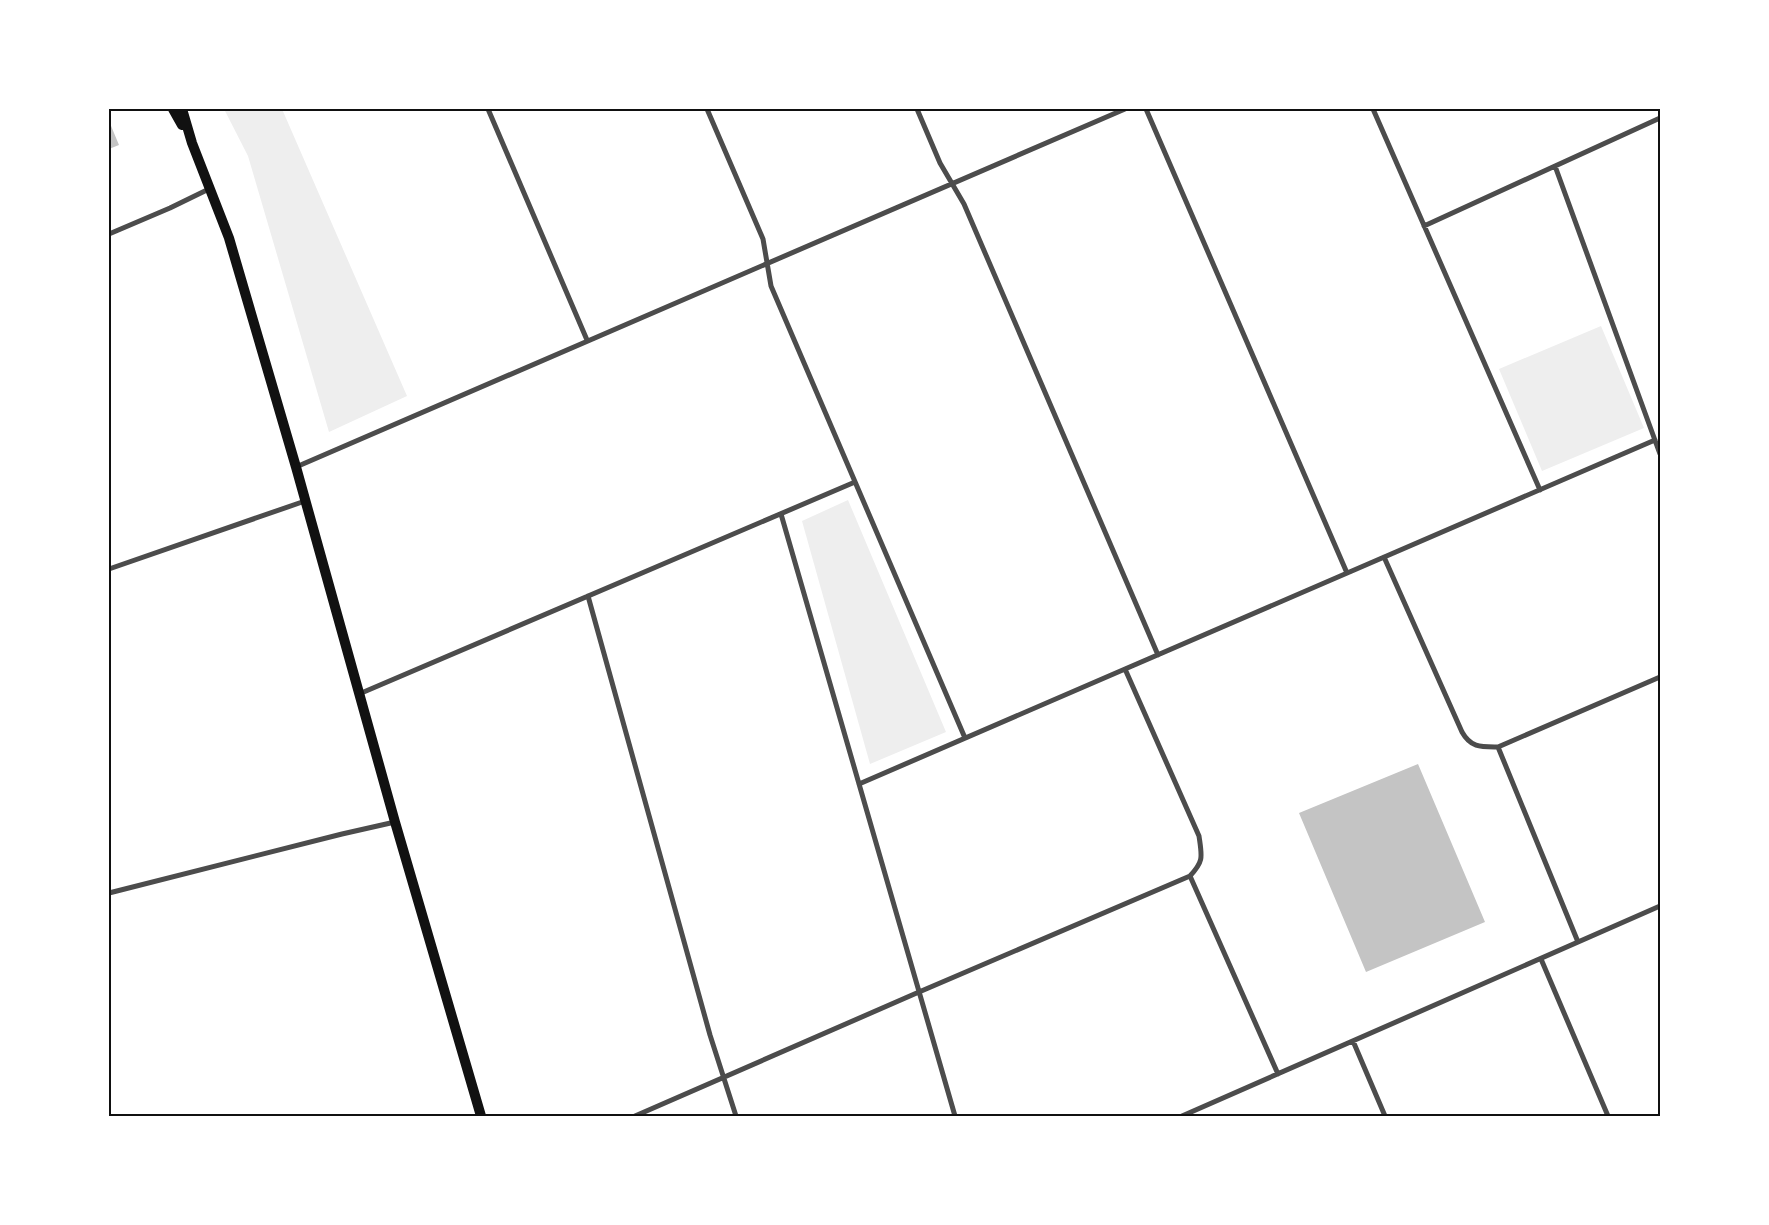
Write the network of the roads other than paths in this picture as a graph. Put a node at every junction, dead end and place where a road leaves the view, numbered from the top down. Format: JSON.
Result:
{"nodes":[{"id":1,"x":173,"y":109,"type":"edge"},
{"id":2,"x":182,"y":109,"type":"edge"},
{"id":3,"x":488,"y":109,"type":"edge"},
{"id":4,"x":707,"y":109,"type":"edge"},
{"id":5,"x":917,"y":109,"type":"edge"},
{"id":6,"x":1125,"y":109,"type":"edge"},
{"id":7,"x":1146,"y":109,"type":"edge"},
{"id":8,"x":1373,"y":109,"type":"edge"},
{"id":9,"x":1660,"y":118,"type":"edge"},
{"id":10,"x":192,"y":143,"type":"junction"},
{"id":11,"x":1555,"y":166,"type":"junction"},
{"id":12,"x":952,"y":184,"type":"junction"},
{"id":13,"x":211,"y":188,"type":"junction"},
{"id":14,"x":1424,"y":226,"type":"junction"},
{"id":15,"x":109,"y":234,"type":"edge"},
{"id":16,"x":767,"y":263,"type":"junction"},
{"id":17,"x":587,"y":340,"type":"junction"},
{"id":18,"x":1655,"y":440,"type":"junction"},
{"id":19,"x":1660,"y":454,"type":"edge"},
{"id":20,"x":296,"y":467,"type":"junction"},
{"id":21,"x":855,"y":482,"type":"junction"},
{"id":22,"x":1540,"y":490,"type":"junction"},
{"id":23,"x":305,"y":501,"type":"junction"},
{"id":24,"x":781,"y":514,"type":"junction"},
{"id":25,"x":1384,"y":557,"type":"junction"},
{"id":26,"x":109,"y":568,"type":"edge"},
{"id":27,"x":1347,"y":573,"type":"junction"},
{"id":28,"x":588,"y":596,"type":"junction"},
{"id":29,"x":1158,"y":655,"type":"junction"},
{"id":30,"x":1125,"y":668,"type":"junction"},
{"id":31,"x":1660,"y":677,"type":"edge"},
{"id":32,"x":359,"y":694,"type":"junction"},
{"id":33,"x":965,"y":738,"type":"junction"},
{"id":34,"x":1498,"y":747,"type":"junction"},
{"id":35,"x":859,"y":784,"type":"junction"},
{"id":36,"x":395,"y":822,"type":"junction"},
{"id":37,"x":1190,"y":876,"type":"junction"},
{"id":38,"x":109,"y":893,"type":"edge"},
{"id":39,"x":1660,"y":906,"type":"edge"},
{"id":40,"x":1578,"y":942,"type":"junction"},
{"id":41,"x":1541,"y":959,"type":"junction"},
{"id":42,"x":919,"y":992,"type":"junction"},
{"id":43,"x":1353,"y":1041,"type":"junction"},
{"id":44,"x":1278,"y":1074,"type":"junction"},
{"id":45,"x":724,"y":1078,"type":"junction"},
{"id":46,"x":481,"y":1116,"type":"edge"},
{"id":47,"x":634,"y":1116,"type":"edge"},
{"id":48,"x":736,"y":1116,"type":"edge"},
{"id":49,"x":955,"y":1116,"type":"edge"},
{"id":50,"x":1182,"y":1116,"type":"edge"},
{"id":51,"x":1385,"y":1116,"type":"edge"},
{"id":52,"x":1608,"y":1116,"type":"edge"}],
"edges":[{"from":1,"to":10,"type":"main road"},
{"from":2,"to":10,"type":"main road"},
{"from":3,"to":17,"type":"street"},
{"from":4,"to":16,"type":"street"},
{"from":5,"to":12,"type":"street"},
{"from":6,"to":12,"type":"street"},
{"from":7,"to":27,"type":"street"},
{"from":8,"to":14,"type":"street"},
{"from":9,"to":11,"type":"street"},
{"from":10,"to":13,"type":"main road"},
{"from":11,"to":14,"type":"street"},
{"from":11,"to":18,"type":"street"},
{"from":12,"to":16,"type":"street"},
{"from":12,"to":29,"type":"street"},
{"from":13,"to":15,"type":"street"},
{"from":13,"to":20,"type":"main road"},
{"from":14,"to":22,"type":"street"},
{"from":16,"to":17,"type":"street"},
{"from":16,"to":21,"type":"street"},
{"from":17,"to":20,"type":"street"},
{"from":18,"to":19,"type":"street"},
{"from":18,"to":22,"type":"street"},
{"from":20,"to":23,"type":"main road"},
{"from":21,"to":24,"type":"street"},
{"from":21,"to":33,"type":"street"},
{"from":22,"to":25,"type":"street"},
{"from":23,"to":26,"type":"street"},
{"from":23,"to":32,"type":"main road"},
{"from":24,"to":28,"type":"street"},
{"from":24,"to":35,"type":"street"},
{"from":25,"to":27,"type":"street"},
{"from":25,"to":34,"type":"street"},
{"from":27,"to":29,"type":"street"},
{"from":28,"to":32,"type":"street"},
{"from":28,"to":45,"type":"street"},
{"from":29,"to":30,"type":"street"},
{"from":30,"to":33,"type":"street"},
{"from":30,"to":37,"type":"street"},
{"from":31,"to":34,"type":"street"},
{"from":32,"to":36,"type":"main road"},
{"from":33,"to":35,"type":"street"},
{"from":34,"to":40,"type":"street"},
{"from":35,"to":42,"type":"street"},
{"from":36,"to":38,"type":"street"},
{"from":36,"to":46,"type":"main road"},
{"from":37,"to":42,"type":"street"},
{"from":37,"to":44,"type":"street"},
{"from":39,"to":40,"type":"street"},
{"from":40,"to":41,"type":"street"},
{"from":41,"to":43,"type":"street"},
{"from":41,"to":52,"type":"street"},
{"from":42,"to":45,"type":"street"},
{"from":42,"to":49,"type":"street"},
{"from":43,"to":44,"type":"street"},
{"from":43,"to":51,"type":"street"},
{"from":44,"to":50,"type":"street"},
{"from":45,"to":47,"type":"street"},
{"from":45,"to":48,"type":"street"}]}
